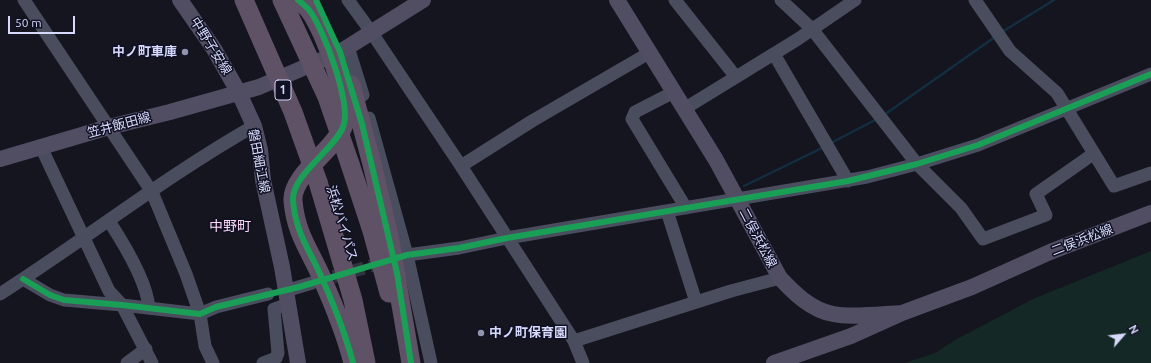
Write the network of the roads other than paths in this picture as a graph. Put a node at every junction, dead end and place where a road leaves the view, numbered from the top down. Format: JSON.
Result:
{"nodes":[{"id":1,"x":24,"y":0,"type":"edge"},
{"id":2,"x":180,"y":0,"type":"edge"},
{"id":3,"x":244,"y":0,"type":"edge"},
{"id":4,"x":282,"y":0,"type":"edge"},
{"id":5,"x":298,"y":0,"type":"edge"},
{"id":6,"x":316,"y":0,"type":"edge"},
{"id":7,"x":348,"y":0,"type":"edge"},
{"id":8,"x":423,"y":0,"type":"edge"},
{"id":9,"x":675,"y":0,"type":"edge"},
{"id":10,"x":781,"y":0,"type":"edge"},
{"id":11,"x":855,"y":0,"type":"edge"},
{"id":12,"x":975,"y":0,"type":"edge"},
{"id":13,"x":621,"y":2,"type":"edge"},
{"id":14,"x":812,"y":29,"type":"junction"},
{"id":15,"x":372,"y":33,"type":"junction"},
{"id":16,"x":340,"y":52,"type":"junction"},
{"id":17,"x":649,"y":53,"type":"junction"},
{"id":18,"x":774,"y":54,"type":"junction"},
{"id":19,"x":1151,"y":74,"type":"edge"},
{"id":20,"x":736,"y":77,"type":"junction"},
{"id":21,"x":674,"y":92,"type":"junction"},
{"id":22,"x":239,"y":93,"type":"junction"},
{"id":23,"x":684,"y":109,"type":"junction"},
{"id":24,"x":1066,"y":109,"type":"junction"},
{"id":25,"x":254,"y":126,"type":"junction"},
{"id":26,"x":109,"y":127,"type":"junction"},
{"id":27,"x":41,"y":147,"type":"junction"},
{"id":28,"x":1093,"y":154,"type":"junction"},
{"id":29,"x":0,"y":159,"type":"edge"},
{"id":30,"x":917,"y":164,"type":"junction"},
{"id":31,"x":461,"y":166,"type":"junction"},
{"id":32,"x":1151,"y":173,"type":"edge"},
{"id":33,"x":848,"y":181,"type":"junction"},
{"id":34,"x":152,"y":192,"type":"junction"},
{"id":35,"x":738,"y":199,"type":"junction"},
{"id":36,"x":686,"y":208,"type":"junction"},
{"id":37,"x":667,"y":211,"type":"junction"},
{"id":38,"x":1151,"y":213,"type":"edge"},
{"id":39,"x":109,"y":221,"type":"junction"},
{"id":40,"x":85,"y":238,"type":"junction"},
{"id":41,"x":507,"y":238,"type":"junction"},
{"id":42,"x":407,"y":256,"type":"junction"},
{"id":43,"x":780,"y":278,"type":"junction"},
{"id":44,"x":23,"y":279,"type":"junction"},
{"id":45,"x":312,"y":283,"type":"tunnel mouth"},
{"id":46,"x":0,"y":294,"type":"edge"},
{"id":47,"x":268,"y":294,"type":"dead end"},
{"id":48,"x":290,"y":296,"type":"junction"},
{"id":49,"x":696,"y":302,"type":"junction"},
{"id":50,"x":122,"y":305,"type":"junction"},
{"id":51,"x":149,"y":308,"type":"junction"},
{"id":52,"x":902,"y":312,"type":"junction"},
{"id":53,"x":200,"y":314,"type":"junction"},
{"id":54,"x":574,"y":341,"type":"junction"},
{"id":55,"x":146,"y":349,"type":"junction"},
{"id":56,"x":127,"y":363,"type":"edge"},
{"id":57,"x":152,"y":363,"type":"edge"},
{"id":58,"x":213,"y":363,"type":"edge"},
{"id":59,"x":264,"y":363,"type":"edge"},
{"id":60,"x":298,"y":363,"type":"edge"},
{"id":61,"x":352,"y":363,"type":"edge"},
{"id":62,"x":366,"y":363,"type":"edge"},
{"id":63,"x":404,"y":363,"type":"edge"},
{"id":64,"x":412,"y":363,"type":"edge"},
{"id":65,"x":431,"y":363,"type":"edge"},
{"id":66,"x":583,"y":363,"type":"edge"},
{"id":67,"x":774,"y":363,"type":"edge"}],
"edges":[{"from":1,"to":26,"type":"street"},
{"from":2,"to":22,"type":"main road","name":"中野子安線"},
{"from":3,"to":62,"type":"highway","name":"浜松バイパス","number":"1","bridge":true},
{"from":4,"to":63,"type":"highway","name":"浜松バイパス","bridge":true},
{"from":5,"to":16,"type":"highway"},
{"from":6,"to":16,"type":"highway"},
{"from":7,"to":15,"type":"street"},
{"from":8,"to":15,"type":"main road"},
{"from":9,"to":20,"type":"street"},
{"from":10,"to":14,"type":"street"},
{"from":11,"to":14,"type":"street"},
{"from":12,"to":24,"type":"street"},
{"from":13,"to":17,"type":"main road","name":"二俣浜松線"},
{"from":14,"to":18,"type":"street"},
{"from":14,"to":30,"type":"street"},
{"from":15,"to":16,"type":"main road"},
{"from":15,"to":31,"type":"street"},
{"from":16,"to":22,"type":"main road"},
{"from":16,"to":42,"type":"street"},
{"from":16,"to":61,"type":"highway"},
{"from":16,"to":64,"type":"highway"},
{"from":17,"to":21,"type":"main road","name":"二俣浜松線"},
{"from":17,"to":31,"type":"street"},
{"from":18,"to":20,"type":"street"},
{"from":18,"to":33,"type":"street"},
{"from":19,"to":24,"type":"street"},
{"from":20,"to":23,"type":"street"},
{"from":21,"to":23,"type":"main road","name":"二俣浜松線"},
{"from":21,"to":36,"type":"street"},
{"from":22,"to":25,"type":"main road","name":"磐田細江線"},
{"from":22,"to":26,"type":"main road","name":"笠井飯田線"},
{"from":23,"to":35,"type":"main road","name":"二俣浜松線"},
{"from":24,"to":28,"type":"street"},
{"from":24,"to":30,"type":"street"},
{"from":25,"to":34,"type":"street"},
{"from":25,"to":48,"type":"main road","name":"磐田細江線"},
{"from":26,"to":27,"type":"main road","name":"笠井飯田線"},
{"from":26,"to":34,"type":"street"},
{"from":27,"to":29,"type":"main road","name":"笠井飯田線"},
{"from":27,"to":40,"type":"street"},
{"from":28,"to":30,"type":"street"},
{"from":28,"to":32,"type":"street"},
{"from":30,"to":33,"type":"street"},
{"from":31,"to":41,"type":"street"},
{"from":33,"to":35,"type":"street"},
{"from":34,"to":39,"type":"street"},
{"from":34,"to":53,"type":"street"},
{"from":35,"to":36,"type":"street"},
{"from":35,"to":43,"type":"main road","name":"二俣浜松線"},
{"from":36,"to":37,"type":"street"},
{"from":37,"to":41,"type":"street"},
{"from":37,"to":49,"type":"street"},
{"from":38,"to":52,"type":"main road","name":"二俣浜松線"},
{"from":39,"to":40,"type":"street"},
{"from":39,"to":51,"type":"street"},
{"from":40,"to":44,"type":"street"},
{"from":40,"to":50,"type":"street"},
{"from":41,"to":42,"type":"street"},
{"from":41,"to":54,"type":"street"},
{"from":42,"to":65,"type":"street"},
{"from":43,"to":49,"type":"street"},
{"from":43,"to":52,"type":"main road","name":"二俣浜松線"},
{"from":44,"to":46,"type":"street"},
{"from":44,"to":50,"type":"street"},
{"from":45,"to":48,"type":"street"},
{"from":47,"to":53,"type":"street"},
{"from":48,"to":59,"type":"street"},
{"from":48,"to":60,"type":"main road","name":"磐田細江線"},
{"from":49,"to":54,"type":"street"},
{"from":50,"to":51,"type":"street"},
{"from":50,"to":55,"type":"street"},
{"from":51,"to":53,"type":"street"},
{"from":52,"to":67,"type":"main road","name":"二俣浜松線"},
{"from":53,"to":58,"type":"street"},
{"from":54,"to":66,"type":"street"},
{"from":55,"to":56,"type":"street"},
{"from":55,"to":57,"type":"street"}]}
